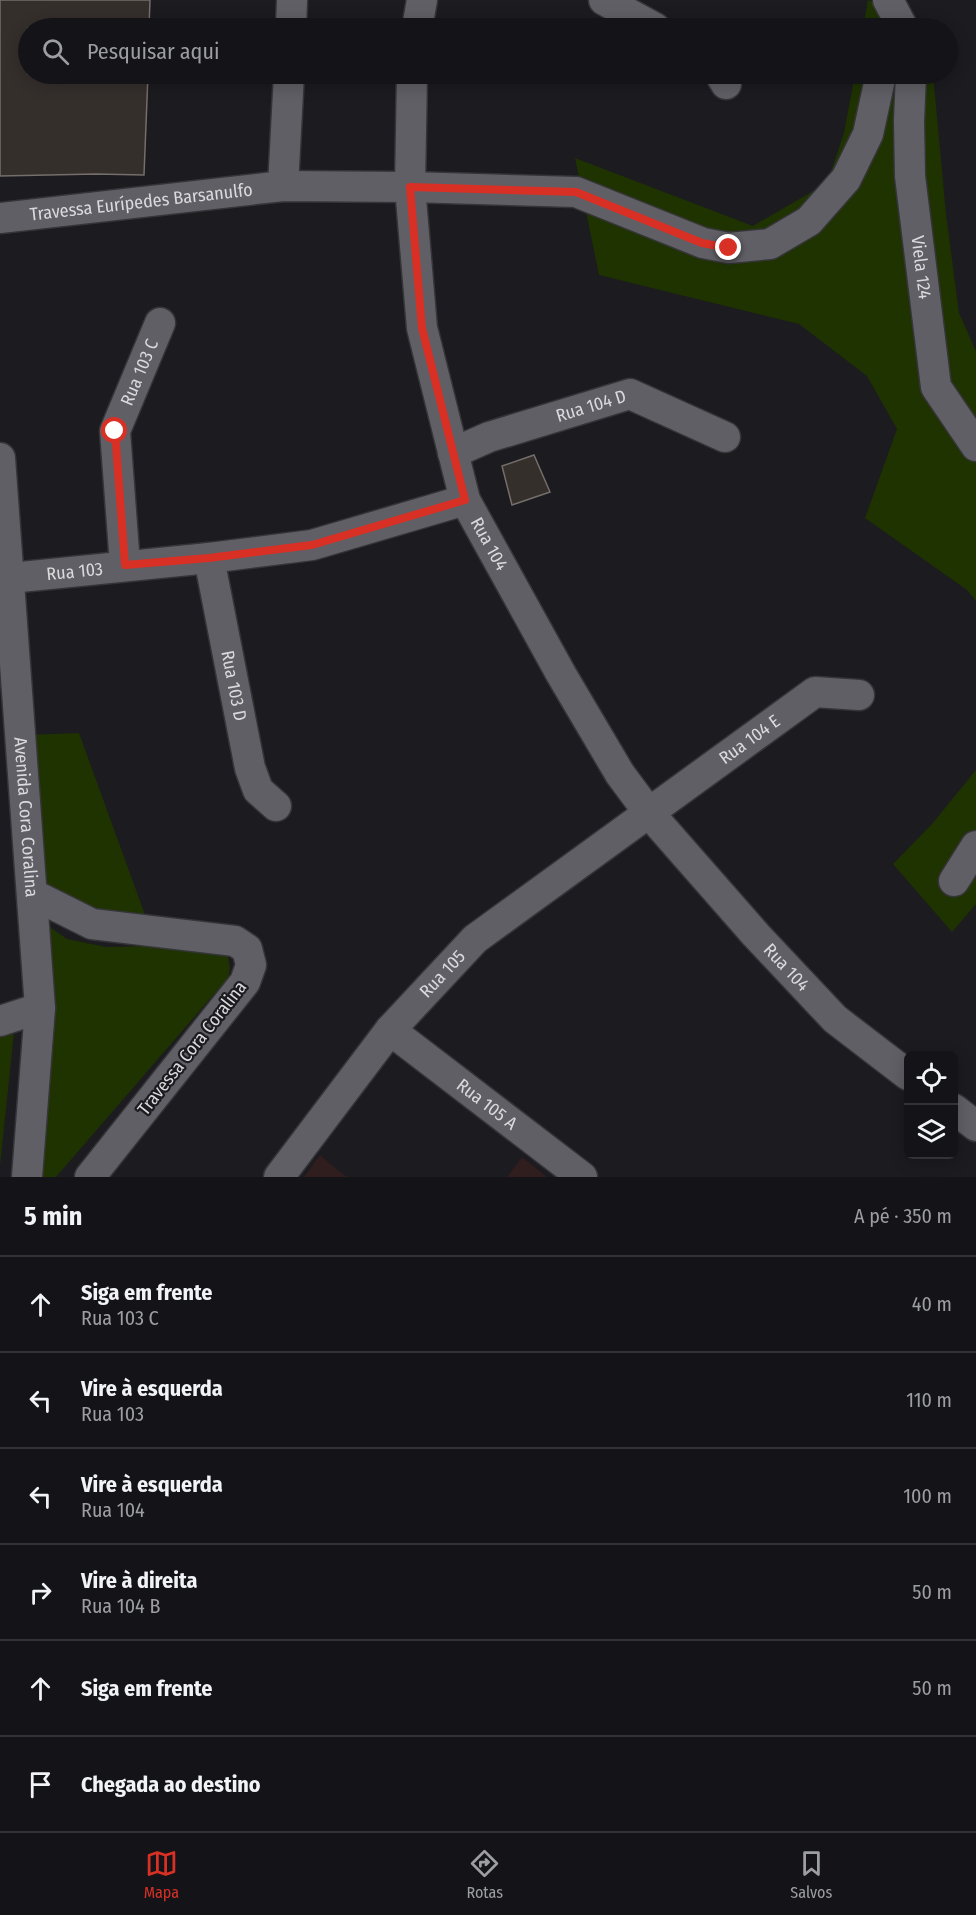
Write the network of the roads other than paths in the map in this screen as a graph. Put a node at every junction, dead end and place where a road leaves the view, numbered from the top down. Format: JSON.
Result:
{"nodes":[{"id":1,"x":292,"y":0,"type":"edge"},
{"id":2,"x":422,"y":0,"type":"edge"},
{"id":3,"x":604,"y":0,"type":"edge"},
{"id":4,"x":291,"y":18,"type":"edge"},
{"id":5,"x":419,"y":18,"type":"edge"},
{"id":6,"x":637,"y":18,"type":"edge"},
{"id":7,"x":287,"y":84,"type":"edge"},
{"id":8,"x":412,"y":84,"type":"edge"},
{"id":9,"x":878,"y":84,"type":"edge"},
{"id":10,"x":911,"y":84,"type":"edge"},
{"id":11,"x":282,"y":186,"type":"junction"},
{"id":12,"x":410,"y":187,"type":"junction"},
{"id":13,"x":0,"y":218,"type":"edge"},
{"id":14,"x":160,"y":323,"type":"dead end"},
{"id":15,"x":725,"y":437,"type":"dead end"},
{"id":16,"x":976,"y":446,"type":"edge"},
{"id":17,"x":453,"y":453,"type":"junction"},
{"id":18,"x":0,"y":458,"type":"edge"},
{"id":19,"x":465,"y":500,"type":"junction"},
{"id":20,"x":209,"y":558,"type":"junction"},
{"id":21,"x":125,"y":565,"type":"junction"},
{"id":22,"x":5,"y":579,"type":"edge"},
{"id":23,"x":859,"y":695,"type":"dead end"},
{"id":24,"x":620,"y":774,"type":"junction"},
{"id":25,"x":276,"y":806,"type":"dead end"},
{"id":26,"x":649,"y":813,"type":"junction"},
{"id":27,"x":615,"y":838,"type":"junction"},
{"id":28,"x":976,"y":846,"type":"edge"},
{"id":29,"x":679,"y":847,"type":"junction"},
{"id":30,"x":954,"y":881,"type":"dead end"},
{"id":31,"x":32,"y":894,"type":"junction"},
{"id":32,"x":40,"y":1008,"type":"junction"},
{"id":33,"x":0,"y":1021,"type":"edge"},
{"id":34,"x":390,"y":1030,"type":"junction"},
{"id":35,"x":904,"y":1071,"type":"edge"},
{"id":36,"x":958,"y":1112,"type":"edge"},
{"id":37,"x":976,"y":1126,"type":"edge"},
{"id":38,"x":27,"y":1177,"type":"edge"},
{"id":39,"x":90,"y":1177,"type":"edge"},
{"id":40,"x":279,"y":1177,"type":"edge"},
{"id":41,"x":582,"y":1177,"type":"edge"}],
"edges":[{"from":1,"to":4,"type":"street"},
{"from":2,"to":5,"type":"street"},
{"from":3,"to":6,"type":"street"},
{"from":7,"to":11,"type":"street"},
{"from":8,"to":12,"type":"street","name":"Rua 104"},
{"from":9,"to":12,"type":"street","name":"Travessa Eurípedes Barsanulfo"},
{"from":10,"to":16,"type":"street","name":"Viela 124"},
{"from":11,"to":12,"type":"street","name":"Travessa Eurípedes Barsanulfo"},
{"from":11,"to":13,"type":"street","name":"Travessa Eurípedes Barsanulfo"},
{"from":12,"to":17,"type":"street","name":"Rua 104"},
{"from":14,"to":21,"type":"street","name":"Rua 103 C"},
{"from":15,"to":17,"type":"street","name":"Rua 104 D"},
{"from":17,"to":19,"type":"street","name":"Rua 104"},
{"from":18,"to":22,"type":"street","name":"Avenida Cora Coralina"},
{"from":19,"to":20,"type":"street","name":"Rua 103"},
{"from":19,"to":24,"type":"street","name":"Rua 104"},
{"from":20,"to":21,"type":"street","name":"Rua 103"},
{"from":20,"to":25,"type":"street","name":"Rua 103 D"},
{"from":21,"to":22,"type":"street","name":"Rua 103"},
{"from":22,"to":31,"type":"street","name":"Avenida Cora Coralina"},
{"from":23,"to":26,"type":"street","name":"Rua 104 E"},
{"from":24,"to":26,"type":"street","name":"Rua 104"},
{"from":24,"to":27,"type":"street"},
{"from":26,"to":27,"type":"street","name":"Rua 105"},
{"from":26,"to":29,"type":"street","name":"Rua 104"},
{"from":27,"to":29,"type":"street"},
{"from":27,"to":34,"type":"street","name":"Rua 105"},
{"from":28,"to":30,"type":"street"},
{"from":29,"to":35,"type":"street","name":"Rua 104"},
{"from":31,"to":32,"type":"street","name":"Avenida Cora Coralina"},
{"from":31,"to":39,"type":"street","name":"Travessa Cora Coralina"},
{"from":32,"to":33,"type":"street"},
{"from":32,"to":38,"type":"street","name":"Avenida Cora Coralina"},
{"from":34,"to":40,"type":"street","name":"Rua 105"},
{"from":34,"to":41,"type":"street","name":"Rua 105 A"},
{"from":36,"to":37,"type":"street"}]}
